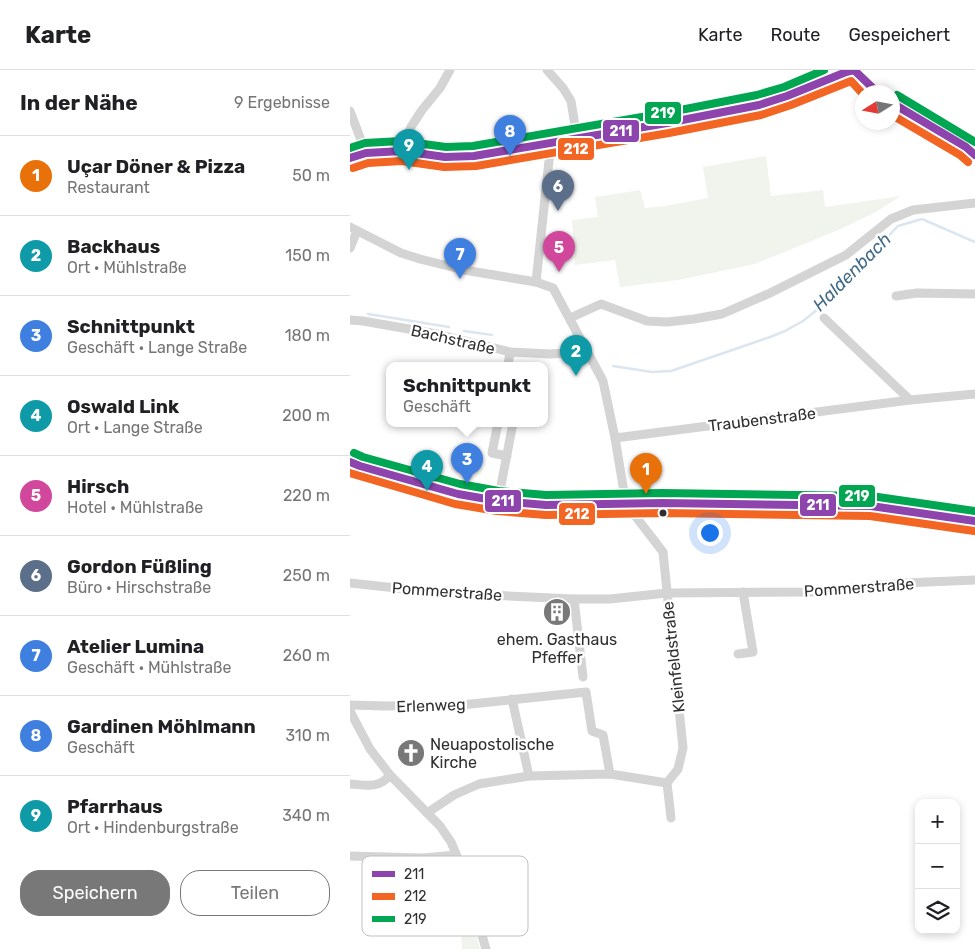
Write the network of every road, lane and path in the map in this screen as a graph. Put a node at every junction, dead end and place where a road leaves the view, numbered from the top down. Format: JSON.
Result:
{"nodes":[{"id":1,"x":450,"y":70,"type":"edge"},
{"id":2,"x":547,"y":70,"type":"edge"},
{"id":3,"x":854,"y":70,"type":"edge"},
{"id":4,"x":868,"y":85,"type":"edge"},
{"id":5,"x":900,"y":108,"type":"edge"},
{"id":6,"x":350,"y":111,"type":"edge"},
{"id":7,"x":577,"y":138,"type":"junction"},
{"id":8,"x":552,"y":142,"type":"junction"},
{"id":9,"x":402,"y":151,"type":"junction"},
{"id":10,"x":366,"y":153,"type":"junction"},
{"id":11,"x":975,"y":155,"type":"edge"},
{"id":12,"x":350,"y":158,"type":"edge"},
{"id":13,"x":975,"y":203,"type":"edge"},
{"id":14,"x":354,"y":232,"type":"edge"},
{"id":15,"x":350,"y":248,"type":"edge"},
{"id":16,"x":536,"y":282,"type":"junction"},
{"id":17,"x":975,"y":294,"type":"edge"},
{"id":18,"x":896,"y":296,"type":"dead end"},
{"id":19,"x":570,"y":318,"type":"junction"},
{"id":20,"x":824,"y":318,"type":"dead end"},
{"id":21,"x":350,"y":320,"type":"edge"},
{"id":22,"x":585,"y":348,"type":"junction"},
{"id":23,"x":510,"y":352,"type":"junction"},
{"id":24,"x":508,"y":362,"type":"edge"},
{"id":25,"x":975,"y":394,"type":"edge"},
{"id":26,"x":910,"y":400,"type":"junction"},
{"id":27,"x":497,"y":427,"type":"edge"},
{"id":28,"x":512,"y":427,"type":"edge"},
{"id":29,"x":615,"y":438,"type":"junction"},
{"id":30,"x":507,"y":456,"type":"junction"},
{"id":31,"x":350,"y":462,"type":"edge"},
{"id":32,"x":498,"y":501,"type":"junction"},
{"id":33,"x":626,"y":504,"type":"junction"},
{"id":34,"x":975,"y":521,"type":"edge"},
{"id":35,"x":975,"y":580,"type":"edge"},
{"id":36,"x":350,"y":582,"type":"edge"},
{"id":37,"x":743,"y":592,"type":"junction"},
{"id":38,"x":667,"y":594,"type":"junction"},
{"id":39,"x":574,"y":598,"type":"junction"},
{"id":40,"x":738,"y":654,"type":"dead end"},
{"id":41,"x":583,"y":677,"type":"dead end"},
{"id":42,"x":512,"y":699,"type":"junction"},
{"id":43,"x":350,"y":705,"type":"edge"},
{"id":44,"x":350,"y":711,"type":"edge"},
{"id":45,"x":610,"y":774,"type":"junction"},
{"id":46,"x":390,"y":775,"type":"junction"},
{"id":47,"x":529,"y":776,"type":"junction"},
{"id":48,"x":667,"y":783,"type":"junction"},
{"id":49,"x":350,"y":784,"type":"edge"},
{"id":50,"x":427,"y":813,"type":"junction"},
{"id":51,"x":672,"y":818,"type":"dead end"},
{"id":52,"x":456,"y":855,"type":"joint"},
{"id":53,"x":445,"y":856,"type":"edge"},
{"id":54,"x":482,"y":936,"type":"edge"},
{"id":55,"x":486,"y":949,"type":"edge"}],
"edges":[{"from":1,"to":9,"type":"street"},
{"from":2,"to":7,"type":"street"},
{"from":3,"to":4,"type":"street"},
{"from":3,"to":7,"type":"street"},
{"from":5,"to":11,"type":"street"},
{"from":6,"to":10,"type":"street"},
{"from":7,"to":8,"type":"street"},
{"from":8,"to":9,"type":"street"},
{"from":8,"to":16,"type":"street"},
{"from":9,"to":10,"type":"street"},
{"from":10,"to":12,"type":"street"},
{"from":13,"to":19,"type":"street"},
{"from":14,"to":15,"type":"street"},
{"from":14,"to":16,"type":"street"},
{"from":16,"to":19,"type":"street"},
{"from":17,"to":18,"type":"street"},
{"from":19,"to":22,"type":"street"},
{"from":20,"to":26,"type":"street"},
{"from":21,"to":23,"type":"street","name":"Bachstraße"},
{"from":22,"to":23,"type":"street","name":"Bachstraße"},
{"from":22,"to":29,"type":"street"},
{"from":23,"to":24,"type":"street"},
{"from":25,"to":26,"type":"street","name":"Traubenstraße"},
{"from":26,"to":29,"type":"street","name":"Traubenstraße"},
{"from":27,"to":30,"type":"street"},
{"from":28,"to":30,"type":"street"},
{"from":29,"to":33,"type":"street"},
{"from":30,"to":32,"type":"street"},
{"from":31,"to":32,"type":"main road"},
{"from":32,"to":33,"type":"main road"},
{"from":33,"to":34,"type":"main road"},
{"from":33,"to":38,"type":"street","name":"Kleinfeldstraße"},
{"from":35,"to":37,"type":"street","name":"Pommerstraße"},
{"from":36,"to":39,"type":"street","name":"Pommerstraße"},
{"from":37,"to":38,"type":"street","name":"Pommerstraße"},
{"from":37,"to":40,"type":"street"},
{"from":38,"to":39,"type":"street","name":"Pommerstraße"},
{"from":38,"to":48,"type":"street","name":"Kleinfeldstraße"},
{"from":39,"to":41,"type":"street"},
{"from":42,"to":43,"type":"street","name":"Erlenweg"},
{"from":42,"to":45,"type":"street","name":"Erlenweg"},
{"from":42,"to":47,"type":"street"},
{"from":44,"to":46,"type":"street"},
{"from":45,"to":47,"type":"street"},
{"from":45,"to":48,"type":"street"},
{"from":46,"to":49,"type":"street"},
{"from":46,"to":50,"type":"street"},
{"from":47,"to":50,"type":"street"},
{"from":48,"to":51,"type":"street"},
{"from":50,"to":52,"type":"street"},
{"from":52,"to":53,"type":"street"},
{"from":54,"to":55,"type":"street"}]}
